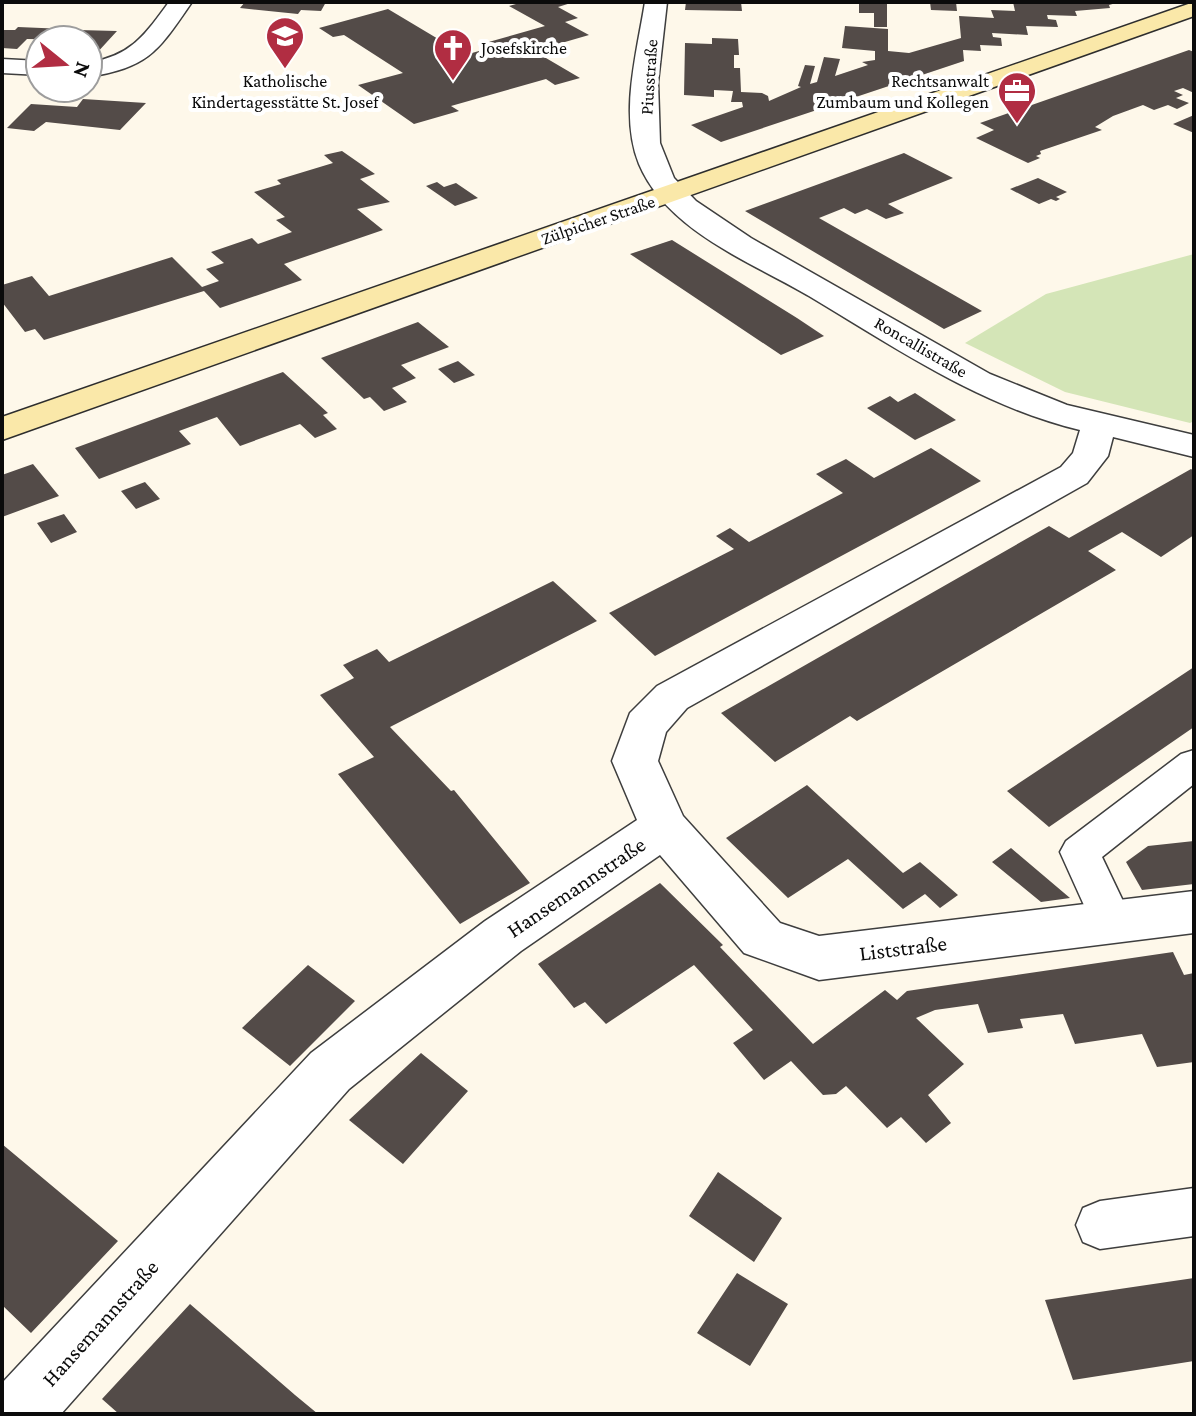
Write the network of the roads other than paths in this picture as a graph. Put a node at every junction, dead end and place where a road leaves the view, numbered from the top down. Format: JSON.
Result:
{"nodes":[{"id":1,"x":181,"y":2,"type":"edge"},
{"id":2,"x":656,"y":2,"type":"edge"},
{"id":3,"x":1194,"y":8,"type":"edge"},
{"id":4,"x":2,"y":66,"type":"edge"},
{"id":5,"x":24,"y":67,"type":"edge"},
{"id":6,"x":104,"y":68,"type":"edge"},
{"id":7,"x":672,"y":194,"type":"junction"},
{"id":8,"x":1099,"y":425,"type":"junction"},
{"id":9,"x":2,"y":429,"type":"edge"},
{"id":10,"x":1186,"y":436,"type":"edge"},
{"id":11,"x":1194,"y":764,"type":"edge"},
{"id":12,"x":664,"y":827,"type":"junction"},
{"id":13,"x":1194,"y":912,"type":"edge"},
{"id":14,"x":1112,"y":922,"type":"junction"},
{"id":15,"x":1194,"y":1212,"type":"edge"},
{"id":16,"x":1100,"y":1225,"type":"dead end"},
{"id":17,"x":18,"y":1414,"type":"edge"}],
"edges":[{"from":1,"to":6,"type":"street"},
{"from":2,"to":7,"type":"street","name":"Piusstraße"},
{"from":3,"to":7,"type":"street","name":"Zülpicher Straße"},
{"from":4,"to":5,"type":"street"},
{"from":7,"to":8,"type":"street","name":"Roncallistraße"},
{"from":7,"to":9,"type":"street","name":"Zülpicher Straße"},
{"from":8,"to":10,"type":"street","name":"Roncallistraße"},
{"from":8,"to":12,"type":"street","name":"Hansemannstraße"},
{"from":11,"to":14,"type":"lane"},
{"from":12,"to":14,"type":"street","name":"Liststraße"},
{"from":12,"to":17,"type":"street","name":"Hansemannstraße"},
{"from":13,"to":14,"type":"street","name":"Liststraße"},
{"from":15,"to":16,"type":"lane"}]}
